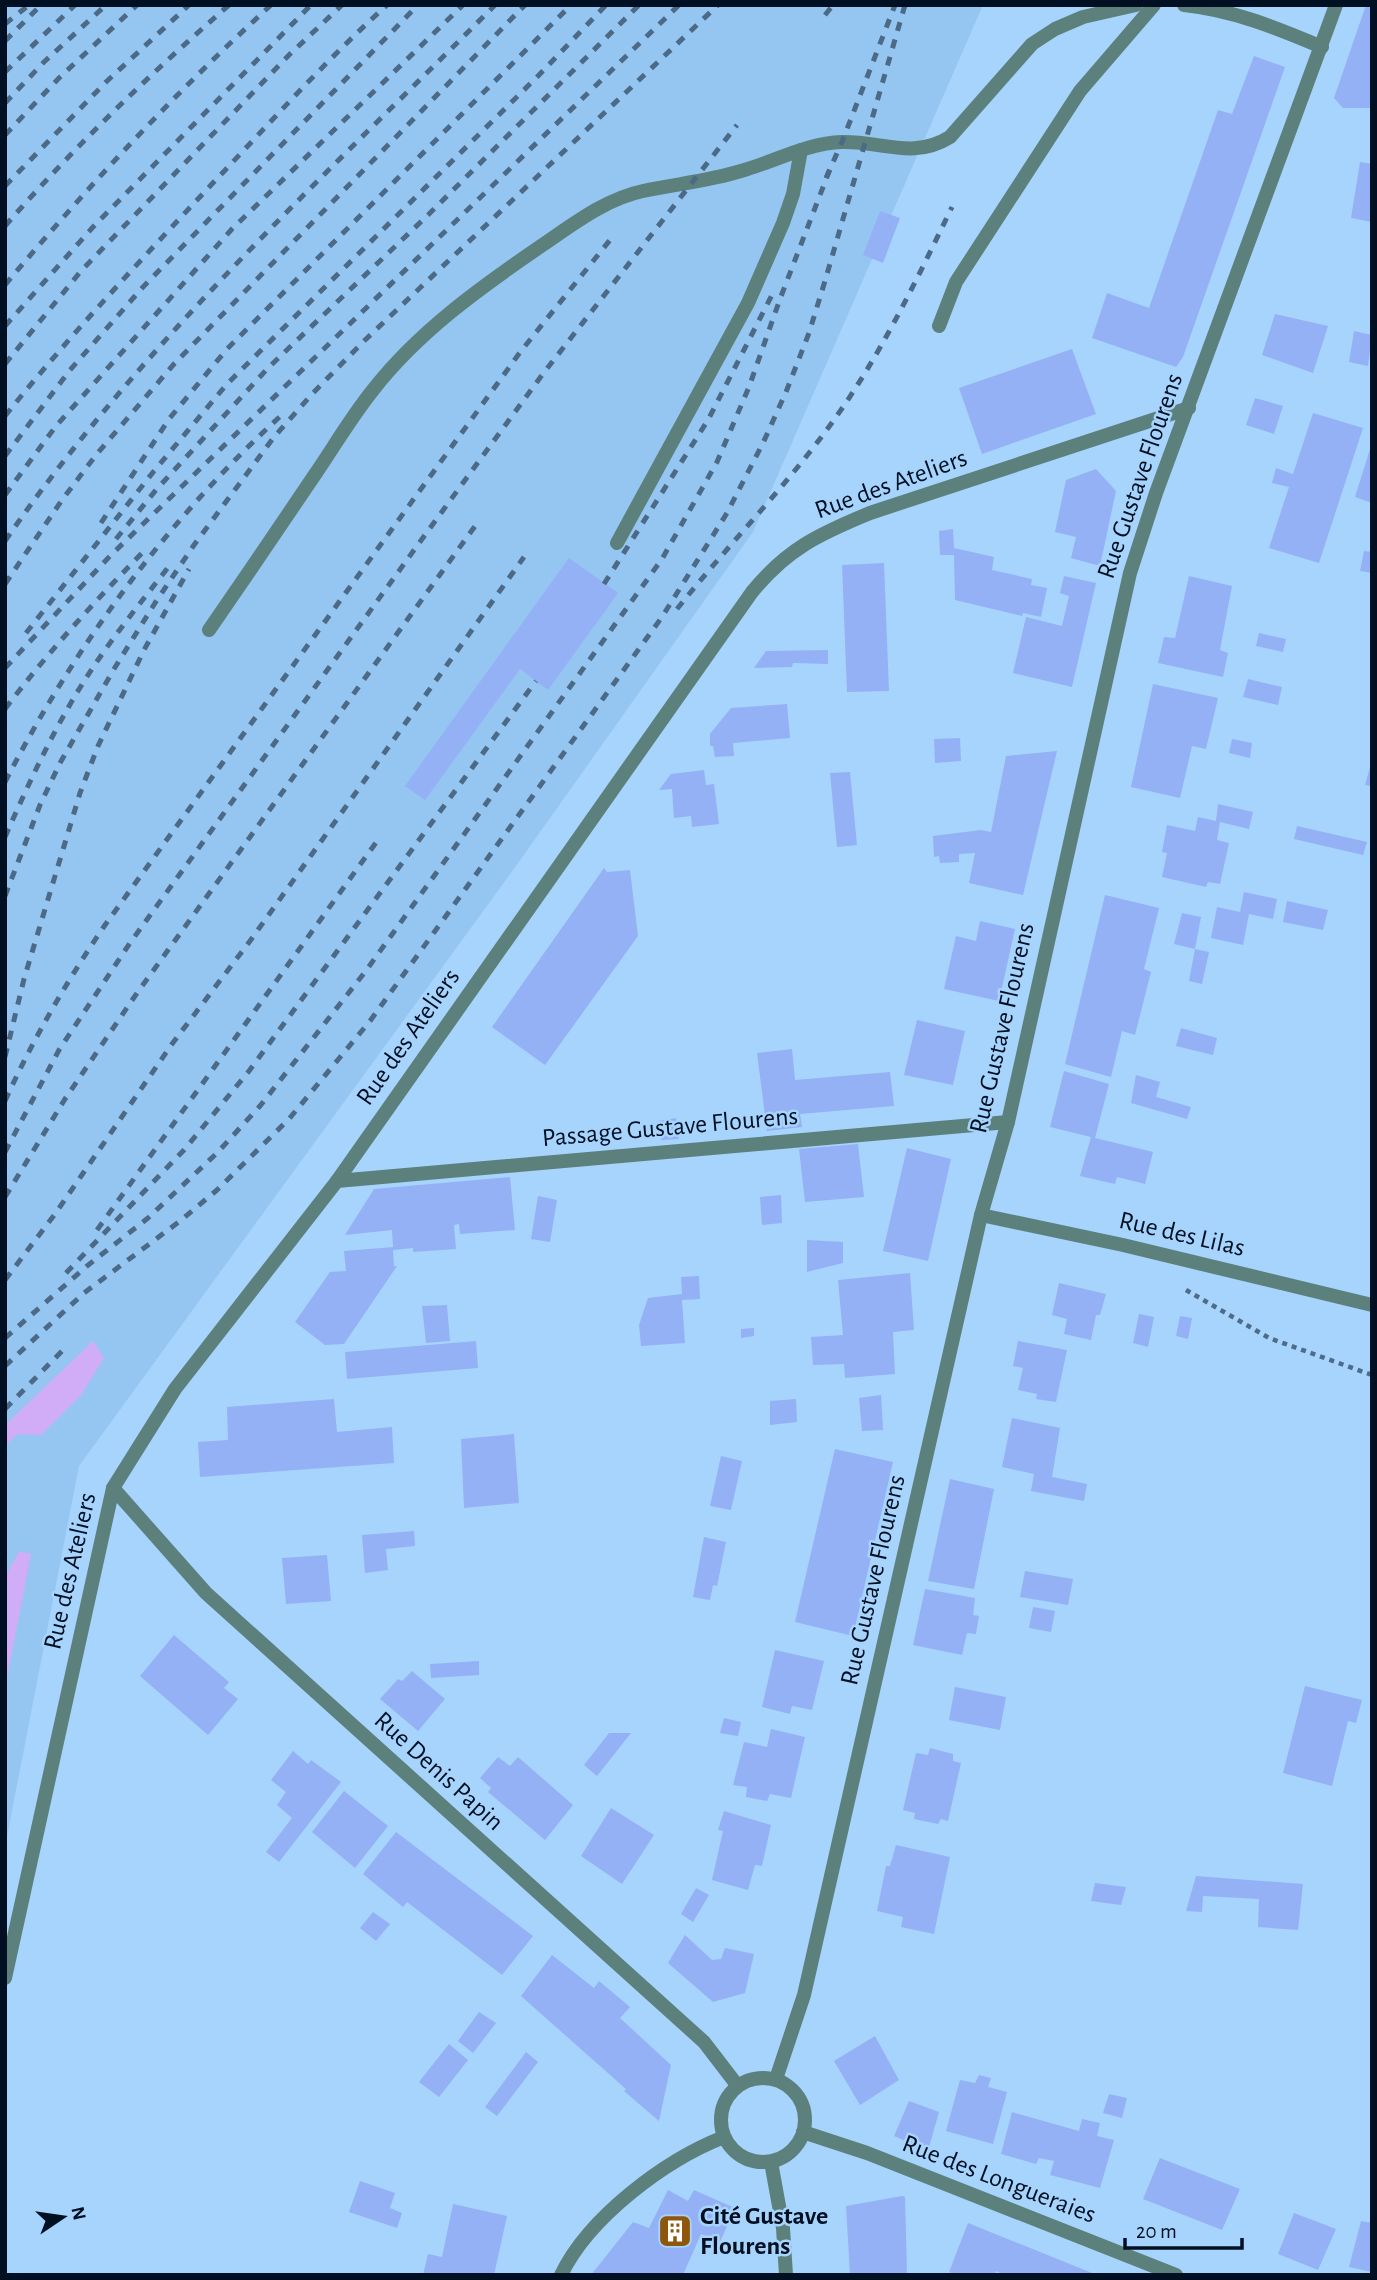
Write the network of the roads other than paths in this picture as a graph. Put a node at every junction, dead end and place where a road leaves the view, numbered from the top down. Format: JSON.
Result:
{"nodes":[{"id":1,"x":1136,"y":5,"type":"edge"},
{"id":2,"x":1154,"y":5,"type":"edge"},
{"id":3,"x":1184,"y":5,"type":"edge"},
{"id":4,"x":1336,"y":5,"type":"edge"},
{"id":5,"x":1322,"y":47,"type":"junction"},
{"id":6,"x":801,"y":150,"type":"junction"},
{"id":7,"x":939,"y":326,"type":"dead end"},
{"id":8,"x":1189,"y":408,"type":"junction"},
{"id":9,"x":617,"y":543,"type":"dead end"},
{"id":10,"x":209,"y":630,"type":"dead end"},
{"id":11,"x":1007,"y":1122,"type":"junction"},
{"id":12,"x":337,"y":1181,"type":"junction"},
{"id":13,"x":981,"y":1215,"type":"junction"},
{"id":14,"x":1372,"y":1305,"type":"edge"},
{"id":15,"x":113,"y":1488,"type":"junction"},
{"id":16,"x":5,"y":1978,"type":"edge"},
{"id":17,"x":776,"y":2079,"type":"junction"},
{"id":18,"x":737,"y":2085,"type":"junction"},
{"id":19,"x":803,"y":2133,"type":"junction"},
{"id":20,"x":724,"y":2137,"type":"junction"},
{"id":21,"x":771,"y":2162,"type":"junction"},
{"id":22,"x":561,"y":2275,"type":"edge"},
{"id":23,"x":786,"y":2275,"type":"edge"},
{"id":24,"x":1176,"y":2275,"type":"edge"}],
"edges":[{"from":1,"to":6,"type":"street"},
{"from":2,"to":7,"type":"street"},
{"from":3,"to":5,"type":"street"},
{"from":4,"to":5,"type":"street","name":"Rue Gustave Flourens"},
{"from":5,"to":8,"type":"street","name":"Rue Gustave Flourens"},
{"from":6,"to":9,"type":"street"},
{"from":6,"to":10,"type":"street"},
{"from":8,"to":11,"type":"street","name":"Rue Gustave Flourens"},
{"from":8,"to":12,"type":"street","name":"Rue des Ateliers"},
{"from":11,"to":12,"type":"street","name":"Passage Gustave Flourens"},
{"from":11,"to":13,"type":"street","name":"Rue Gustave Flourens"},
{"from":12,"to":15,"type":"street","name":"Rue des Ateliers"},
{"from":13,"to":14,"type":"street","name":"Rue des Lilas"},
{"from":13,"to":17,"type":"street","name":"Rue Gustave Flourens"},
{"from":15,"to":16,"type":"street","name":"Rue des Ateliers"},
{"from":15,"to":18,"type":"street","name":"Rue Denis Papin"},
{"from":17,"to":18,"type":"street"},
{"from":17,"to":19,"type":"street"},
{"from":18,"to":20,"type":"street"},
{"from":19,"to":21,"type":"street"},
{"from":19,"to":24,"type":"street","name":"Rue des Longueraies"},
{"from":20,"to":21,"type":"street"},
{"from":20,"to":22,"type":"street"},
{"from":21,"to":23,"type":"street"}]}
